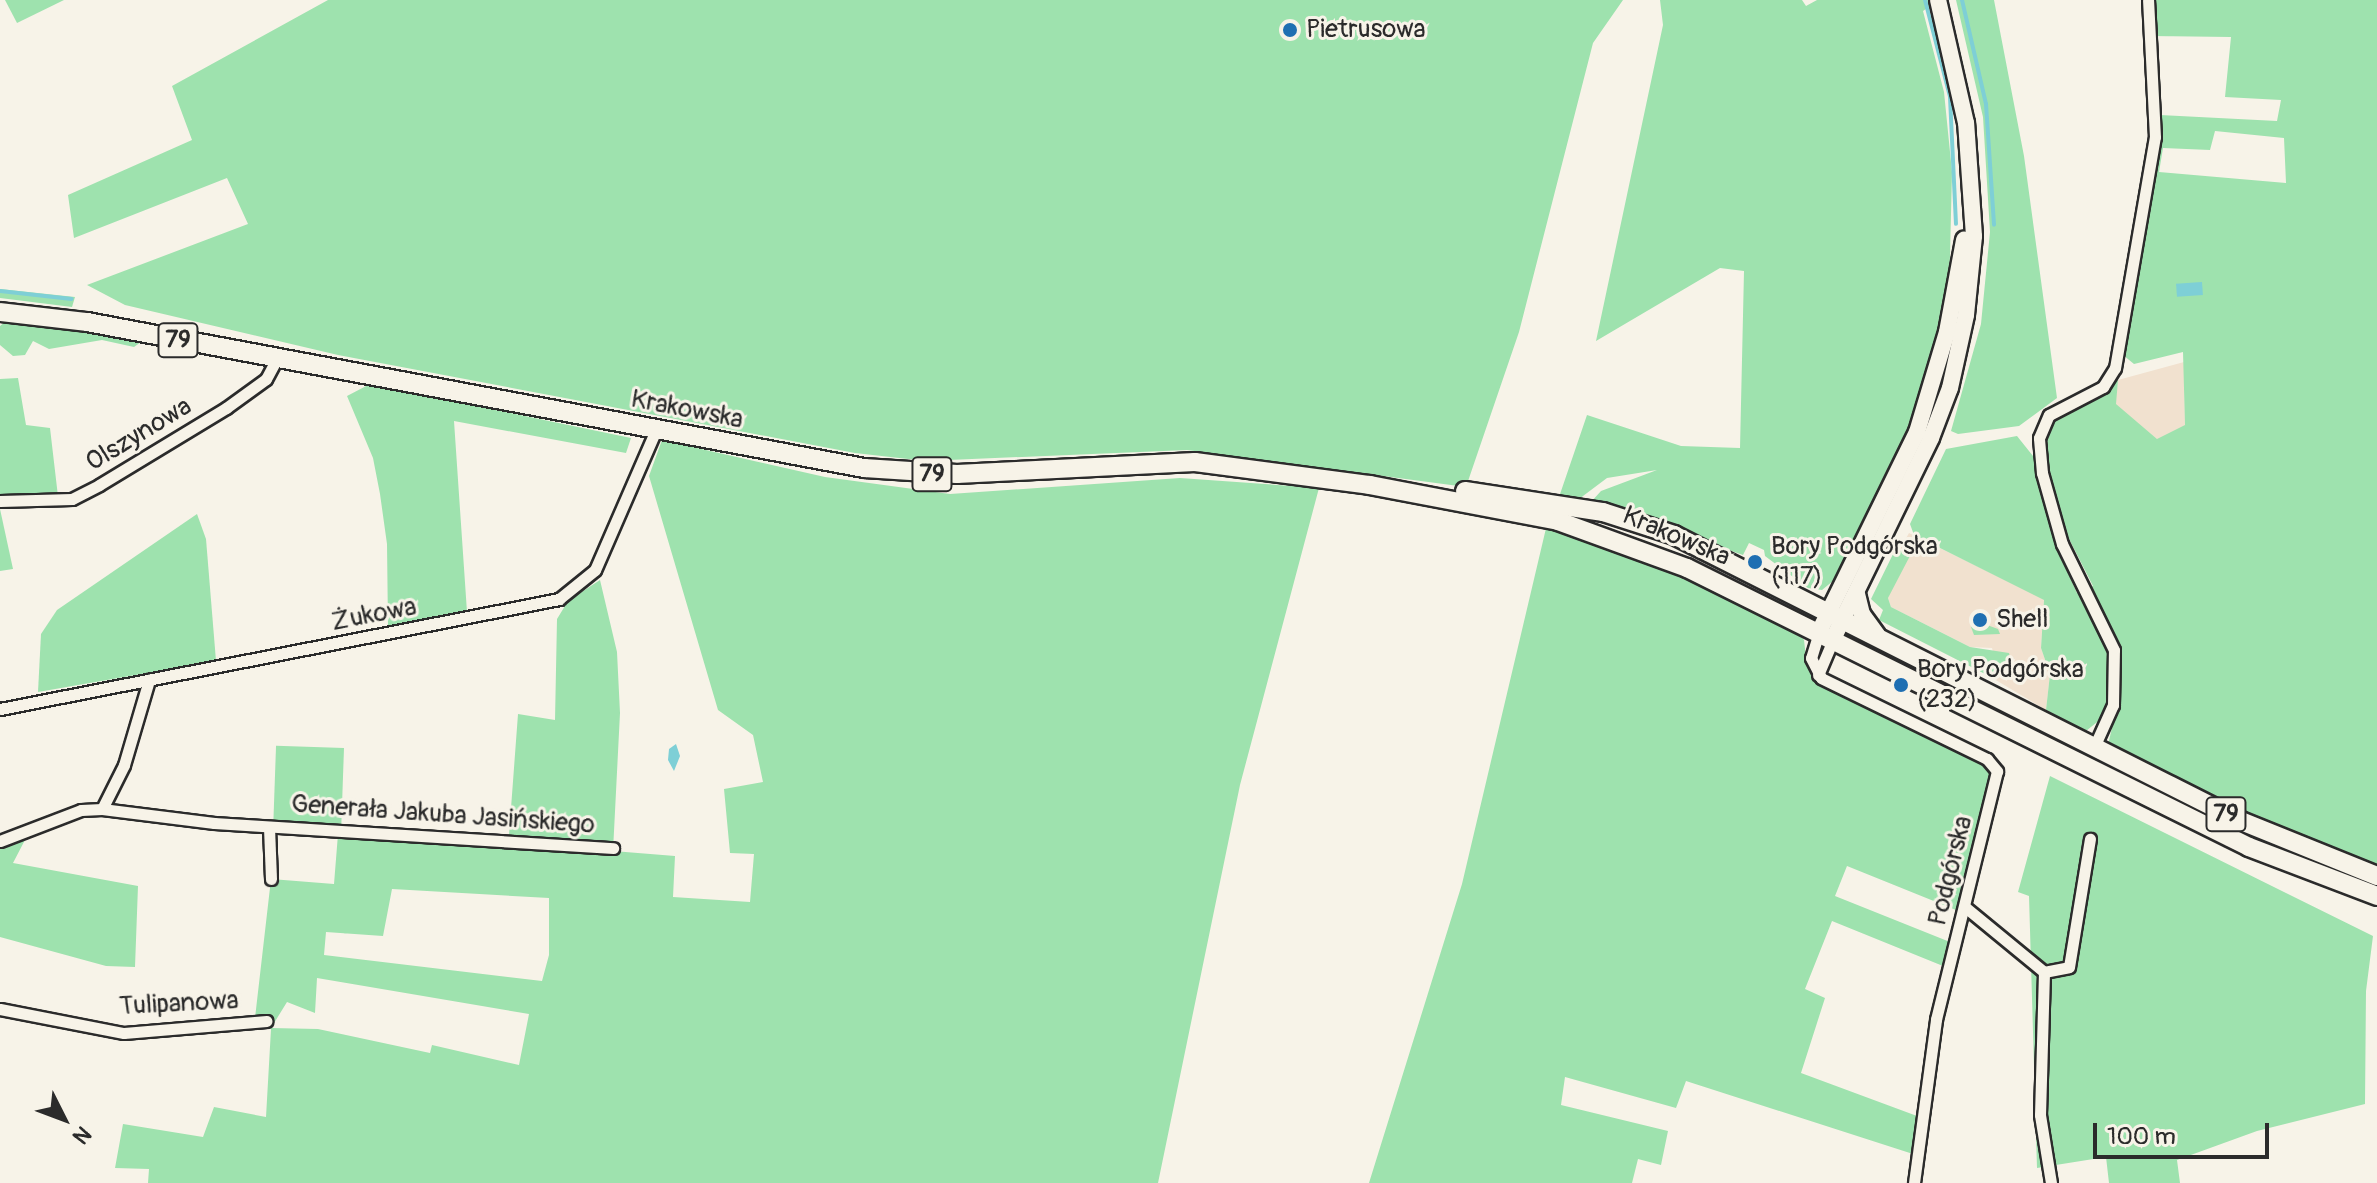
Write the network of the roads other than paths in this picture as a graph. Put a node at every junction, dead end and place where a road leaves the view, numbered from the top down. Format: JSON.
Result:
{"nodes":[{"id":1,"x":1938,"y":0,"type":"edge"},
{"id":2,"x":2148,"y":0,"type":"edge"},
{"id":3,"x":1971,"y":195,"type":"junction"},
{"id":4,"x":0,"y":312,"type":"edge"},
{"id":5,"x":277,"y":358,"type":"junction"},
{"id":6,"x":656,"y":430,"type":"junction"},
{"id":7,"x":1370,"y":485,"type":"junction"},
{"id":8,"x":0,"y":501,"type":"edge"},
{"id":9,"x":1857,"y":594,"type":"junction"},
{"id":10,"x":1837,"y":615,"type":"junction"},
{"id":11,"x":1877,"y":635,"type":"junction"},
{"id":12,"x":1826,"y":636,"type":"junction"},
{"id":13,"x":149,"y":680,"type":"junction"},
{"id":14,"x":0,"y":709,"type":"edge"},
{"id":15,"x":2095,"y":745,"type":"junction"},
{"id":16,"x":102,"y":809,"type":"junction"},
{"id":17,"x":269,"y":827,"type":"junction"},
{"id":18,"x":2090,"y":839,"type":"dead end"},
{"id":19,"x":0,"y":841,"type":"edge"},
{"id":20,"x":613,"y":848,"type":"dead end"},
{"id":21,"x":2377,"y":876,"type":"edge"},
{"id":22,"x":271,"y":879,"type":"dead end"},
{"id":23,"x":2377,"y":896,"type":"edge"},
{"id":24,"x":1965,"y":907,"type":"junction"},
{"id":25,"x":2044,"y":972,"type":"junction"},
{"id":26,"x":0,"y":1009,"type":"edge"},
{"id":27,"x":266,"y":1021,"type":"dead end"},
{"id":28,"x":1914,"y":1183,"type":"edge"},
{"id":29,"x":2051,"y":1183,"type":"edge"}],
"edges":[{"from":1,"to":3,"type":"main road"},
{"from":2,"to":15,"type":"street"},
{"from":3,"to":9,"type":"main road"},
{"from":3,"to":10,"type":"main road"},
{"from":4,"to":5,"type":"main road","name":"Krakowska","number":"79"},
{"from":5,"to":6,"type":"main road","name":"Krakowska","number":"79"},
{"from":5,"to":8,"type":"street","name":"Olszynowa"},
{"from":6,"to":7,"type":"main road","name":"Krakowska","number":"79"},
{"from":6,"to":13,"type":"street","name":"Żukowa"},
{"from":7,"to":10,"type":"main road","name":"Krakowska","number":"79"},
{"from":7,"to":12,"type":"main road","name":"Krakowska","number":"79"},
{"from":9,"to":10,"type":"main road"},
{"from":9,"to":11,"type":"main road"},
{"from":10,"to":11,"type":"main road","name":"Krakowska","number":"79"},
{"from":10,"to":12,"type":"main road"},
{"from":11,"to":15,"type":"main road","name":"Krakowska","number":"79"},
{"from":12,"to":23,"type":"main road","name":"Krakowska","number":"79"},
{"from":12,"to":24,"type":"street","name":"Podgórska"},
{"from":13,"to":14,"type":"street","name":"Żukowa"},
{"from":13,"to":16,"type":"street"},
{"from":15,"to":21,"type":"main road","name":"Krakowska","number":"79"},
{"from":16,"to":17,"type":"street","name":"Generała Jakuba Jasińskiego"},
{"from":16,"to":19,"type":"street","name":"Generała Jakuba Jasińskiego"},
{"from":17,"to":20,"type":"street","name":"Generała Jakuba Jasińskiego"},
{"from":17,"to":22,"type":"street","name":"Generała Jakuba Jasińskiego"},
{"from":18,"to":25,"type":"street"},
{"from":24,"to":25,"type":"street"},
{"from":24,"to":28,"type":"street","name":"Podgórska"},
{"from":25,"to":29,"type":"street"},
{"from":26,"to":27,"type":"street","name":"Tulipanowa"}]}
